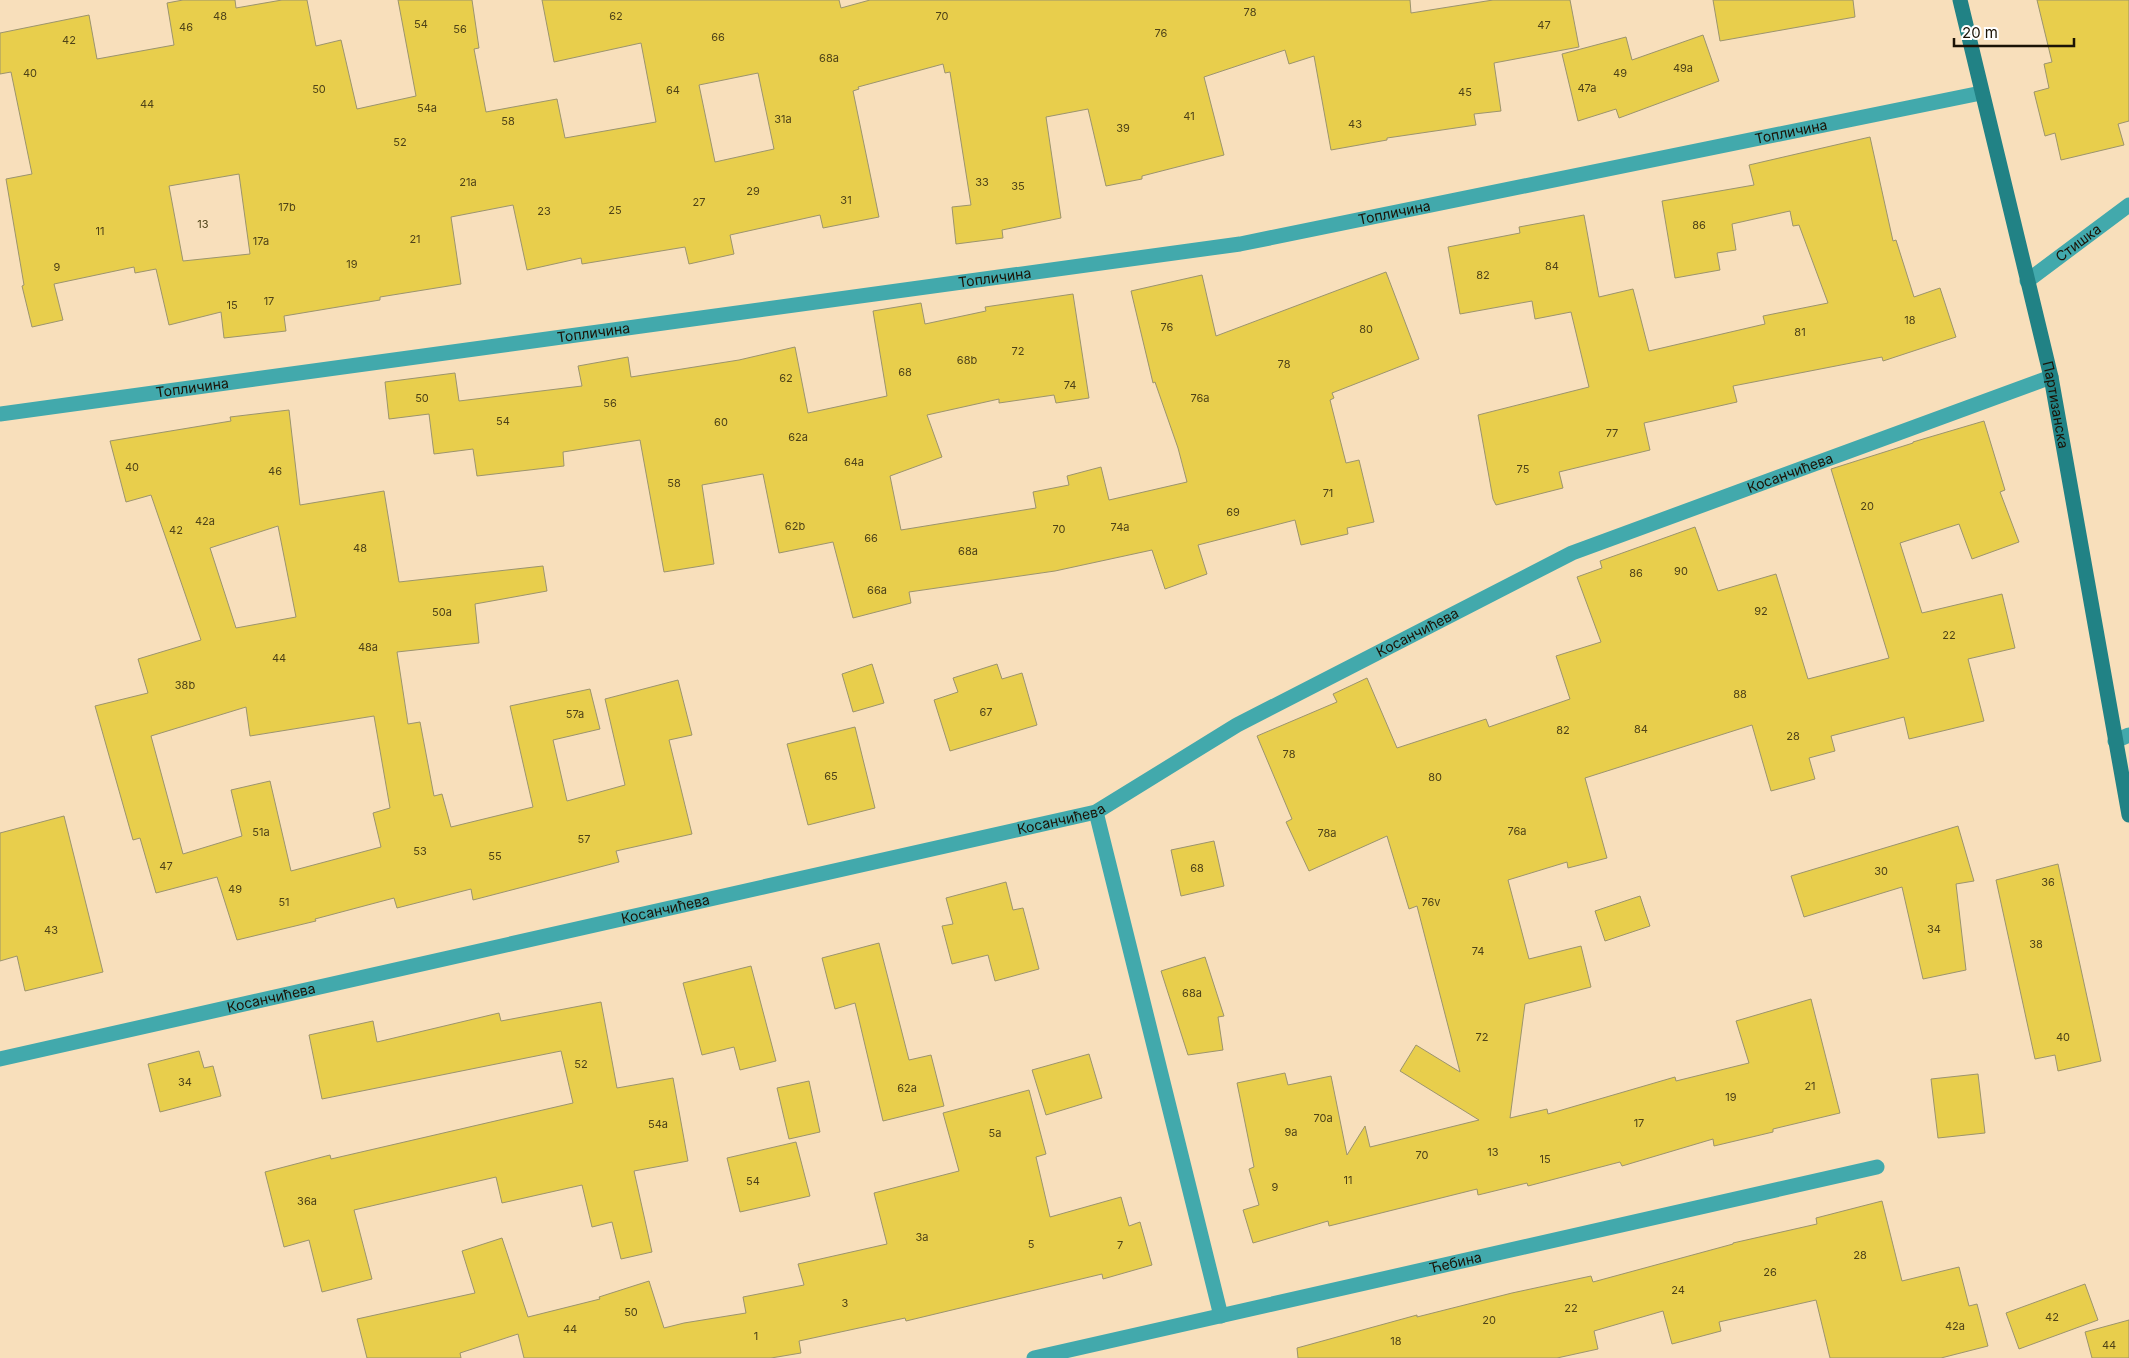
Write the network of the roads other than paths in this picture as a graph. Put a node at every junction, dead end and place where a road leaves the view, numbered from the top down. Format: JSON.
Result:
{"nodes":[{"id":1,"x":1960,"y":0,"type":"edge"},
{"id":2,"x":1981,"y":93,"type":"junction"},
{"id":3,"x":2129,"y":205,"type":"edge"},
{"id":4,"x":2027,"y":281,"type":"junction"},
{"id":5,"x":2051,"y":377,"type":"junction"},
{"id":6,"x":0,"y":414,"type":"edge"},
{"id":7,"x":2129,"y":735,"type":"edge"},
{"id":8,"x":2115,"y":741,"type":"junction"},
{"id":9,"x":1096,"y":812,"type":"junction"},
{"id":10,"x":2129,"y":816,"type":"edge"},
{"id":11,"x":0,"y":1059,"type":"edge"},
{"id":12,"x":1877,"y":1167,"type":"dead end"},
{"id":13,"x":1221,"y":1316,"type":"junction"},
{"id":14,"x":1034,"y":1358,"type":"edge"}],
"edges":[{"from":1,"to":2,"type":"street","name":"Партизанска"},
{"from":2,"to":4,"type":"street","name":"Партизанска"},
{"from":2,"to":6,"type":"street","name":"Топличина"},
{"from":3,"to":4,"type":"street","name":"Стишка"},
{"from":4,"to":5,"type":"street","name":"Партизанска"},
{"from":5,"to":8,"type":"street","name":"Партизанска"},
{"from":5,"to":9,"type":"street","name":"Косанчићева"},
{"from":7,"to":8,"type":"street"},
{"from":8,"to":10,"type":"street","name":"Партизанска"},
{"from":9,"to":11,"type":"street","name":"Косанчићева"},
{"from":9,"to":13,"type":"street"},
{"from":12,"to":13,"type":"street","name":"Ћебина"},
{"from":13,"to":14,"type":"street","name":"Ћебина"}]}
